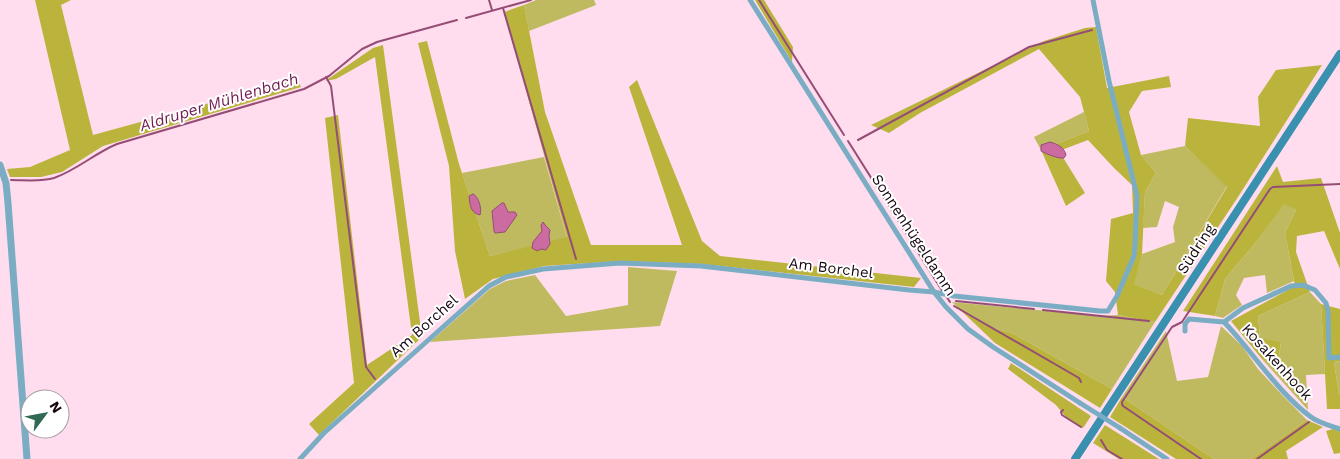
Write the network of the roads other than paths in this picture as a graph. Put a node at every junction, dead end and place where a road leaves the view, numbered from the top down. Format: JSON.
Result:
{"nodes":[{"id":1,"x":750,"y":0,"type":"edge"},
{"id":2,"x":1093,"y":0,"type":"edge"},
{"id":3,"x":1340,"y":54,"type":"edge"},
{"id":4,"x":0,"y":165,"type":"edge"},
{"id":5,"x":934,"y":292,"type":"junction"},
{"id":6,"x":1224,"y":322,"type":"junction"},
{"id":7,"x":1185,"y":331,"type":"dead end"},
{"id":8,"x":1340,"y":357,"type":"edge"},
{"id":9,"x":1340,"y":429,"type":"edge"},
{"id":10,"x":27,"y":459,"type":"edge"},
{"id":11,"x":300,"y":459,"type":"edge"},
{"id":12,"x":1075,"y":459,"type":"edge"},
{"id":13,"x":1167,"y":459,"type":"edge"}],
"edges":[{"from":1,"to":5,"type":"street","name":"Sonnenhügeldamm"},
{"from":2,"to":5,"type":"street","name":"Am Borchel"},
{"from":3,"to":12,"type":"main road","name":"Südring"},
{"from":4,"to":10,"type":"street"},
{"from":5,"to":11,"type":"street","name":"Am Borchel"},
{"from":5,"to":13,"type":"street","name":"Sonnenhügeldamm","bridge":true},
{"from":6,"to":7,"type":"street","name":"Kosakenhook"},
{"from":6,"to":8,"type":"street","name":"Kosakenhook"},
{"from":6,"to":9,"type":"street","name":"Kosakenhook"}]}
